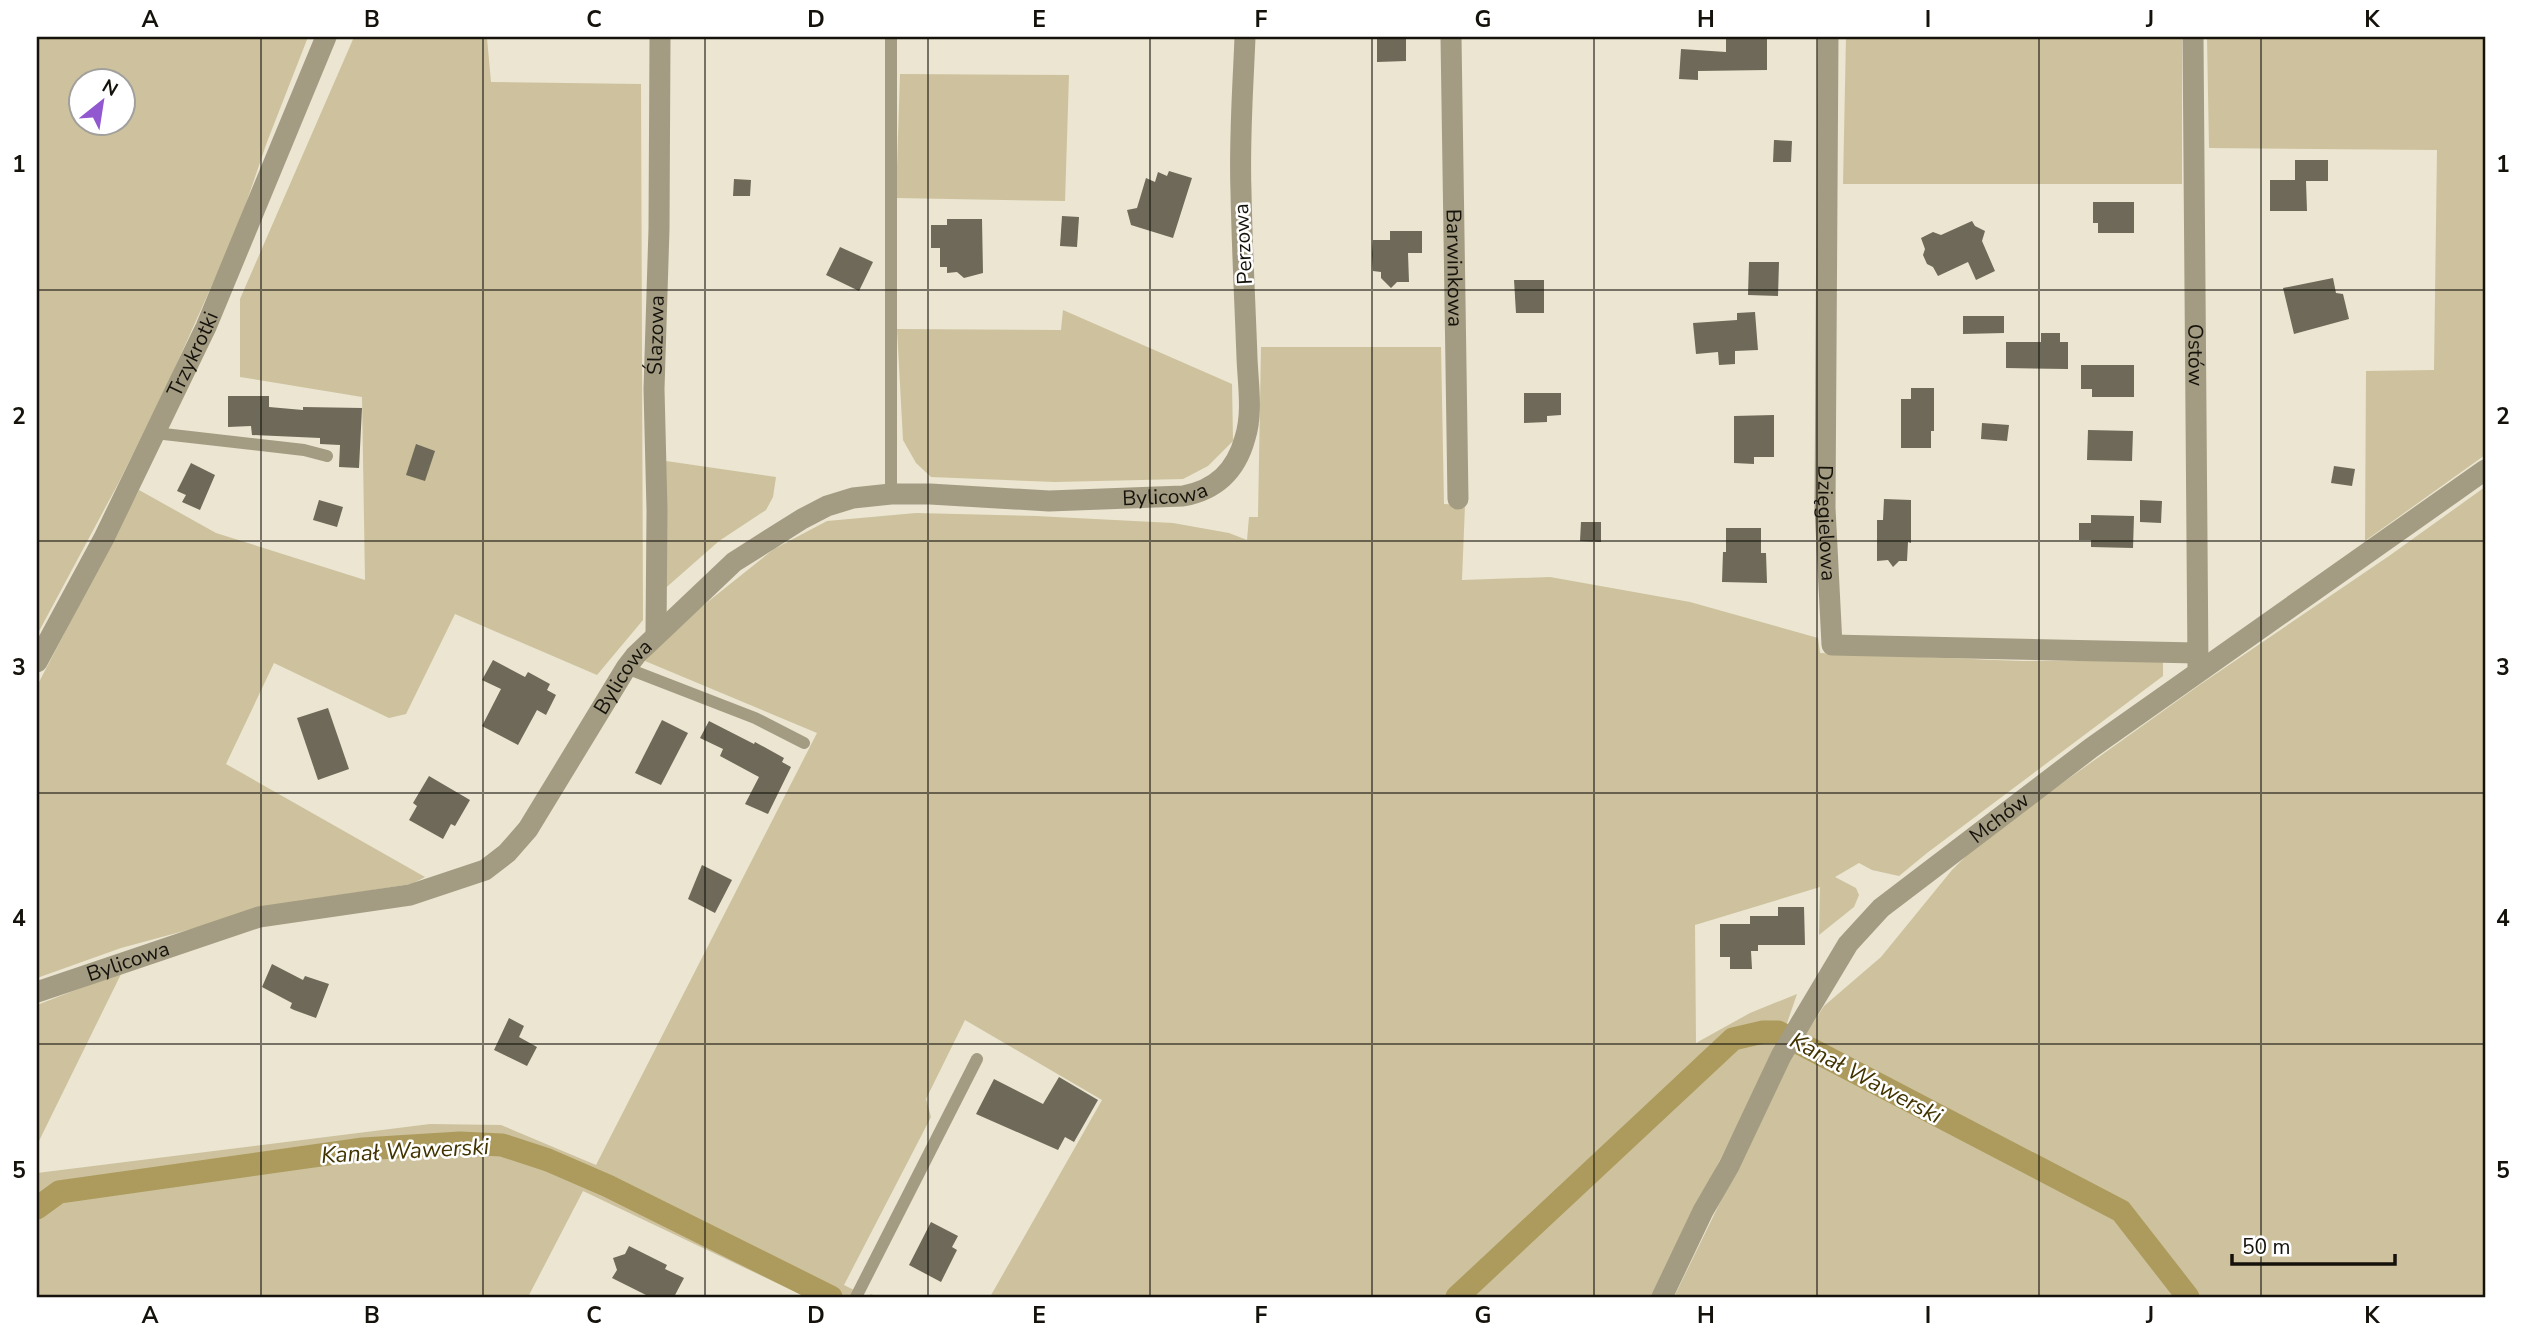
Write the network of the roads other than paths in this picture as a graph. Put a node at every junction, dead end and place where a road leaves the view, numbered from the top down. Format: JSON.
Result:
{"nodes":[{"id":1,"x":326,"y":37,"type":"edge"},
{"id":2,"x":660,"y":37,"type":"edge"},
{"id":3,"x":891,"y":37,"type":"edge"},
{"id":4,"x":1245,"y":37,"type":"edge"},
{"id":5,"x":1451,"y":37,"type":"edge"},
{"id":6,"x":1828,"y":37,"type":"edge"},
{"id":7,"x":2193,"y":37,"type":"edge"},
{"id":8,"x":155,"y":433,"type":"junction"},
{"id":9,"x":1241,"y":451,"type":"joint"},
{"id":10,"x":327,"y":456,"type":"dead end"},
{"id":11,"x":2485,"y":470,"type":"edge"},
{"id":12,"x":891,"y":494,"type":"junction"},
{"id":13,"x":1458,"y":499,"type":"dead end"},
{"id":14,"x":656,"y":634,"type":"junction"},
{"id":15,"x":37,"y":662,"type":"edge"},
{"id":16,"x":2198,"y":663,"type":"junction"},
{"id":17,"x":626,"y":668,"type":"junction"},
{"id":18,"x":804,"y":743,"type":"dead end"},
{"id":19,"x":37,"y":992,"type":"edge"},
{"id":20,"x":977,"y":1059,"type":"dead end"},
{"id":21,"x":857,"y":1297,"type":"edge"},
{"id":22,"x":1662,"y":1297,"type":"edge"}],
"edges":[{"from":1,"to":8,"type":"street","name":"Trzykrotki"},
{"from":2,"to":14,"type":"street","name":"Ślazowa"},
{"from":3,"to":12,"type":"lane"},
{"from":4,"to":9,"type":"street","name":"Perzowa"},
{"from":5,"to":13,"type":"street","name":"Barwinkowa"},
{"from":6,"to":16,"type":"street","name":"Dzięgielowa"},
{"from":7,"to":16,"type":"street","name":"Ostów"},
{"from":8,"to":10,"type":"lane"},
{"from":8,"to":15,"type":"street","name":"Trzykrotki"},
{"from":9,"to":12,"type":"street","name":"Bylicowa"},
{"from":11,"to":16,"type":"street","name":"Mchów"},
{"from":12,"to":14,"type":"street","name":"Bylicowa"},
{"from":14,"to":17,"type":"street","name":"Bylicowa"},
{"from":16,"to":22,"type":"street","name":"Mchów"},
{"from":17,"to":18,"type":"lane"},
{"from":17,"to":19,"type":"street","name":"Bylicowa"},
{"from":20,"to":21,"type":"lane"}]}
